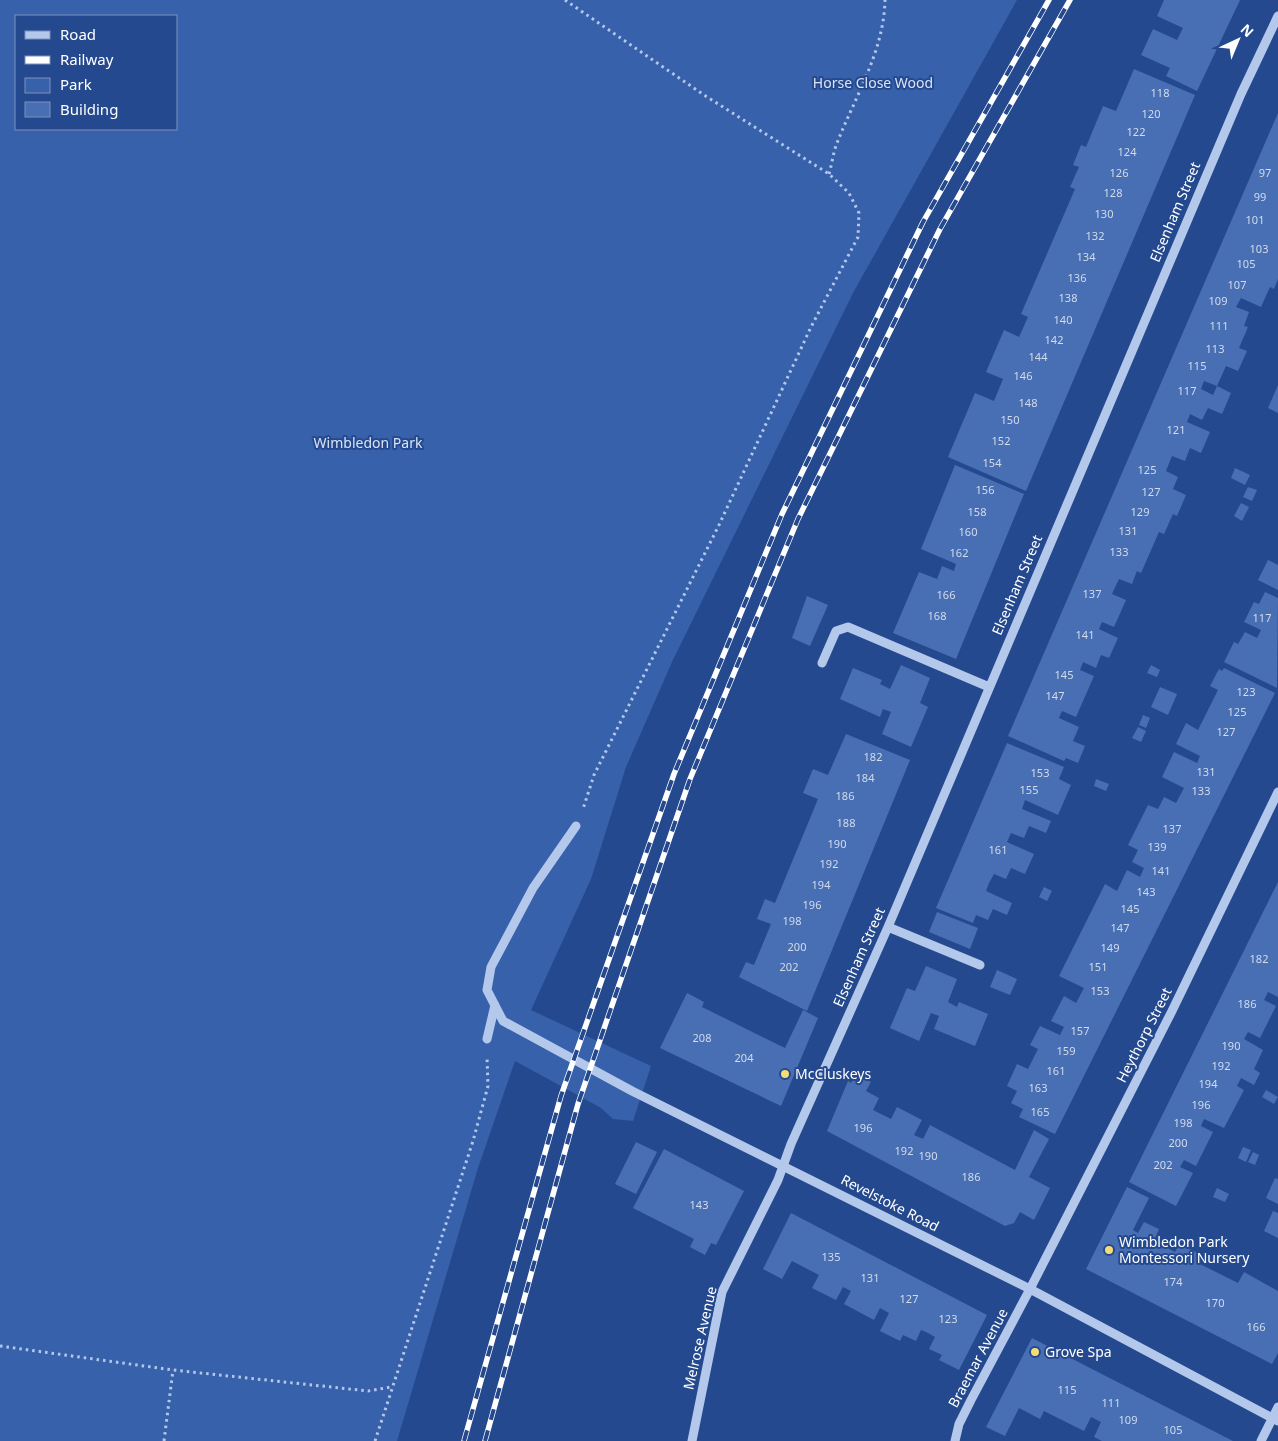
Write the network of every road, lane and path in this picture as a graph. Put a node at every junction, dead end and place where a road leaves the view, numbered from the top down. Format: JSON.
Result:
{"nodes":[{"id":1,"x":565,"y":0,"type":"edge"},
{"id":2,"x":885,"y":0,"type":"edge"},
{"id":3,"x":1278,"y":16,"type":"edge"},
{"id":4,"x":829,"y":174,"type":"junction"},
{"id":5,"x":822,"y":663,"type":"dead end"},
{"id":6,"x":989,"y":687,"type":"junction"},
{"id":7,"x":1278,"y":792,"type":"edge"},
{"id":8,"x":581,"y":815,"type":"dead end"},
{"id":9,"x":576,"y":826,"type":"dead end"},
{"id":10,"x":888,"y":927,"type":"junction"},
{"id":11,"x":980,"y":965,"type":"dead end"},
{"id":12,"x":495,"y":1005,"type":"junction"},
{"id":13,"x":487,"y":1039,"type":"joint"},
{"id":14,"x":783,"y":1164,"type":"junction"},
{"id":15,"x":1030,"y":1289,"type":"junction"},
{"id":16,"x":0,"y":1346,"type":"edge"},
{"id":17,"x":173,"y":1370,"type":"junction"},
{"id":18,"x":392,"y":1387,"type":"junction"},
{"id":19,"x":1278,"y":1407,"type":"edge"},
{"id":20,"x":1275,"y":1420,"type":"edge"},
{"id":21,"x":164,"y":1441,"type":"edge"},
{"id":22,"x":375,"y":1441,"type":"edge"},
{"id":23,"x":692,"y":1441,"type":"edge"},
{"id":24,"x":955,"y":1441,"type":"edge"},
{"id":25,"x":1261,"y":1441,"type":"edge"}],
"edges":[{"from":1,"to":4,"type":"path"},
{"from":2,"to":4,"type":"path"},
{"from":3,"to":6,"type":"street","name":"Elsenham Street"},
{"from":4,"to":8,"type":"path"},
{"from":5,"to":6,"type":"street"},
{"from":6,"to":10,"type":"street","name":"Elsenham Street"},
{"from":7,"to":15,"type":"street","name":"Heythorp Street"},
{"from":9,"to":12,"type":"street"},
{"from":10,"to":11,"type":"street"},
{"from":10,"to":14,"type":"street","name":"Elsenham Street"},
{"from":12,"to":13,"type":"street"},
{"from":12,"to":14,"type":"street","name":"Revelstoke Road"},
{"from":13,"to":18,"type":"path"},
{"from":14,"to":15,"type":"street","name":"Revelstoke Road"},
{"from":14,"to":23,"type":"street","name":"Melrose Avenue"},
{"from":15,"to":20,"type":"street","name":"Revelstoke Road"},
{"from":15,"to":24,"type":"street","name":"Braemar Avenue"},
{"from":16,"to":17,"type":"path"},
{"from":17,"to":18,"type":"path"},
{"from":17,"to":21,"type":"path"},
{"from":18,"to":22,"type":"path"},
{"from":19,"to":20,"type":"street"},
{"from":20,"to":25,"type":"street"}]}
